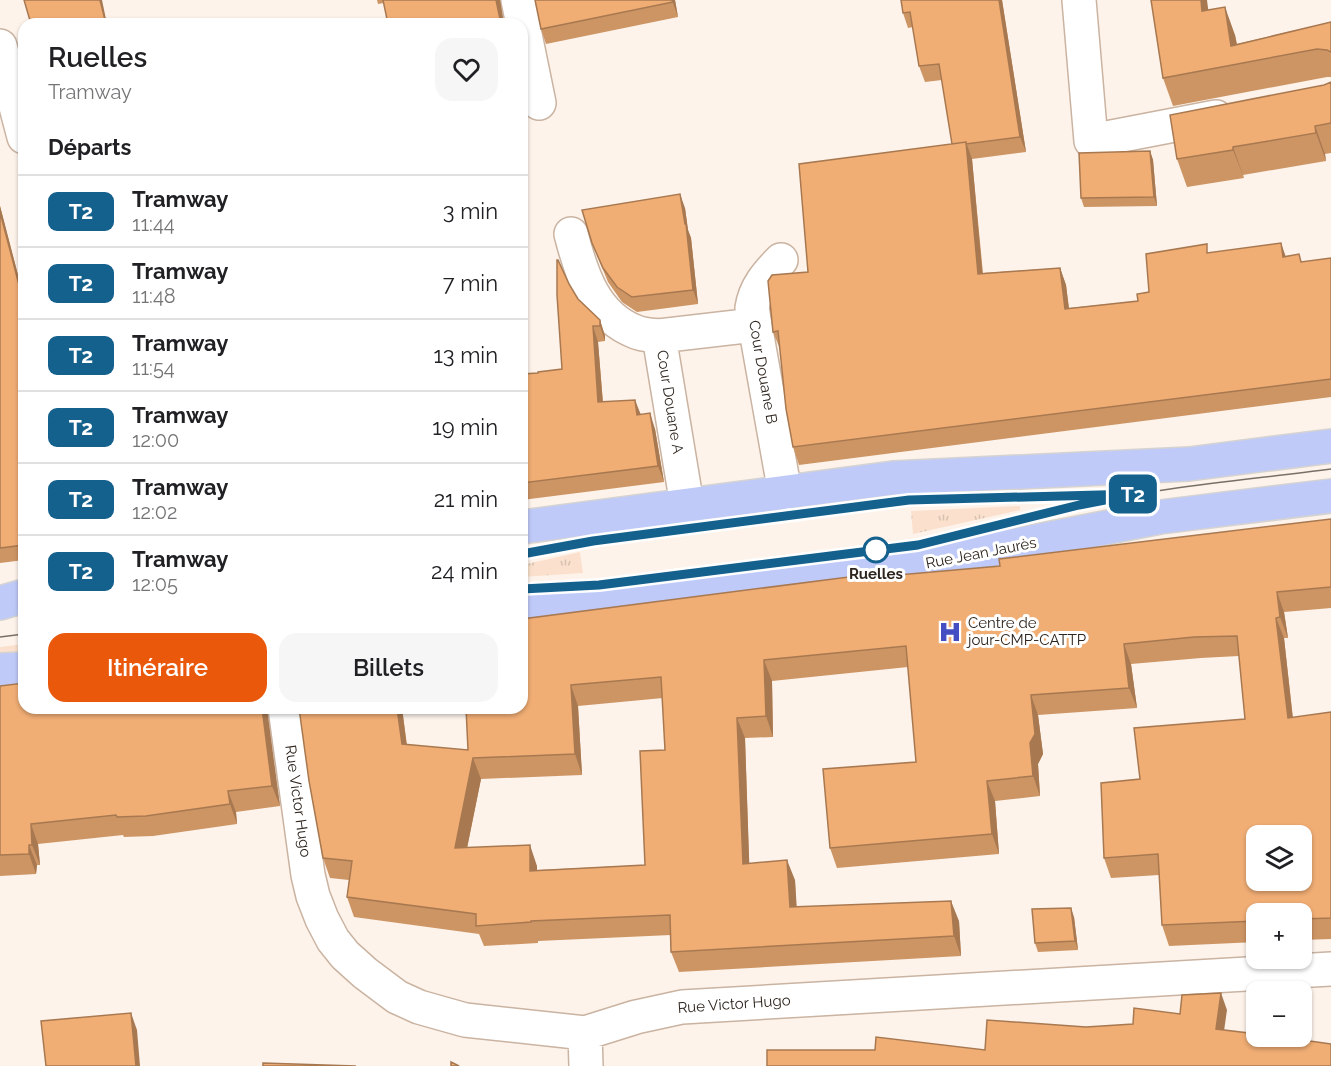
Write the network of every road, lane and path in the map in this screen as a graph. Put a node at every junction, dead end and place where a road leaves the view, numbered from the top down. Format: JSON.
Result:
{"nodes":[{"id":1,"x":518,"y":0,"type":"edge"},
{"id":2,"x":1079,"y":0,"type":"edge"},
{"id":3,"x":522,"y":18,"type":"edge"},
{"id":4,"x":0,"y":46,"type":"edge"},
{"id":5,"x":528,"y":49,"type":"edge"},
{"id":6,"x":539,"y":103,"type":"dead end"},
{"id":7,"x":1240,"y":113,"type":"edge"},
{"id":8,"x":18,"y":114,"type":"edge"},
{"id":9,"x":571,"y":234,"type":"dead end"},
{"id":10,"x":781,"y":260,"type":"dead end"},
{"id":11,"x":754,"y":325,"type":"junction"},
{"id":12,"x":659,"y":336,"type":"junction"},
{"id":13,"x":1331,"y":446,"type":"edge"},
{"id":14,"x":785,"y":493,"type":"junction"},
{"id":15,"x":1331,"y":496,"type":"edge"},
{"id":16,"x":687,"y":505,"type":"junction"},
{"id":17,"x":528,"y":526,"type":"edge"},
{"id":18,"x":18,"y":598,"type":"edge"},
{"id":19,"x":0,"y":603,"type":"edge"},
{"id":20,"x":528,"y":611,"type":"edge"},
{"id":21,"x":18,"y":669,"type":"edge"},
{"id":22,"x":0,"y":670,"type":"edge"},
{"id":23,"x":286,"y":714,"type":"edge"},
{"id":24,"x":1331,"y":969,"type":"edge"},
{"id":25,"x":585,"y":1033,"type":"junction"},
{"id":26,"x":586,"y":1066,"type":"edge"}],
"edges":[{"from":1,"to":3,"type":"street"},
{"from":2,"to":7,"type":"street"},
{"from":4,"to":8,"type":"street"},
{"from":5,"to":6,"type":"street"},
{"from":9,"to":12,"type":"street","name":"Cour Douane A"},
{"from":10,"to":11,"type":"street","name":"Cour Douane B"},
{"from":11,"to":12,"type":"street"},
{"from":11,"to":14,"type":"street","name":"Cour Douane B"},
{"from":12,"to":16,"type":"street","name":"Cour Douane A"},
{"from":13,"to":14,"type":"main road"},
{"from":14,"to":16,"type":"main road"},
{"from":15,"to":20,"type":"main road","name":"Rue Jean Jaurès"},
{"from":16,"to":17,"type":"main road"},
{"from":18,"to":19,"type":"main road"},
{"from":21,"to":22,"type":"main road"},
{"from":23,"to":25,"type":"street","name":"Rue Victor Hugo"},
{"from":24,"to":25,"type":"street","name":"Rue Victor Hugo"},
{"from":25,"to":26,"type":"street"}]}
